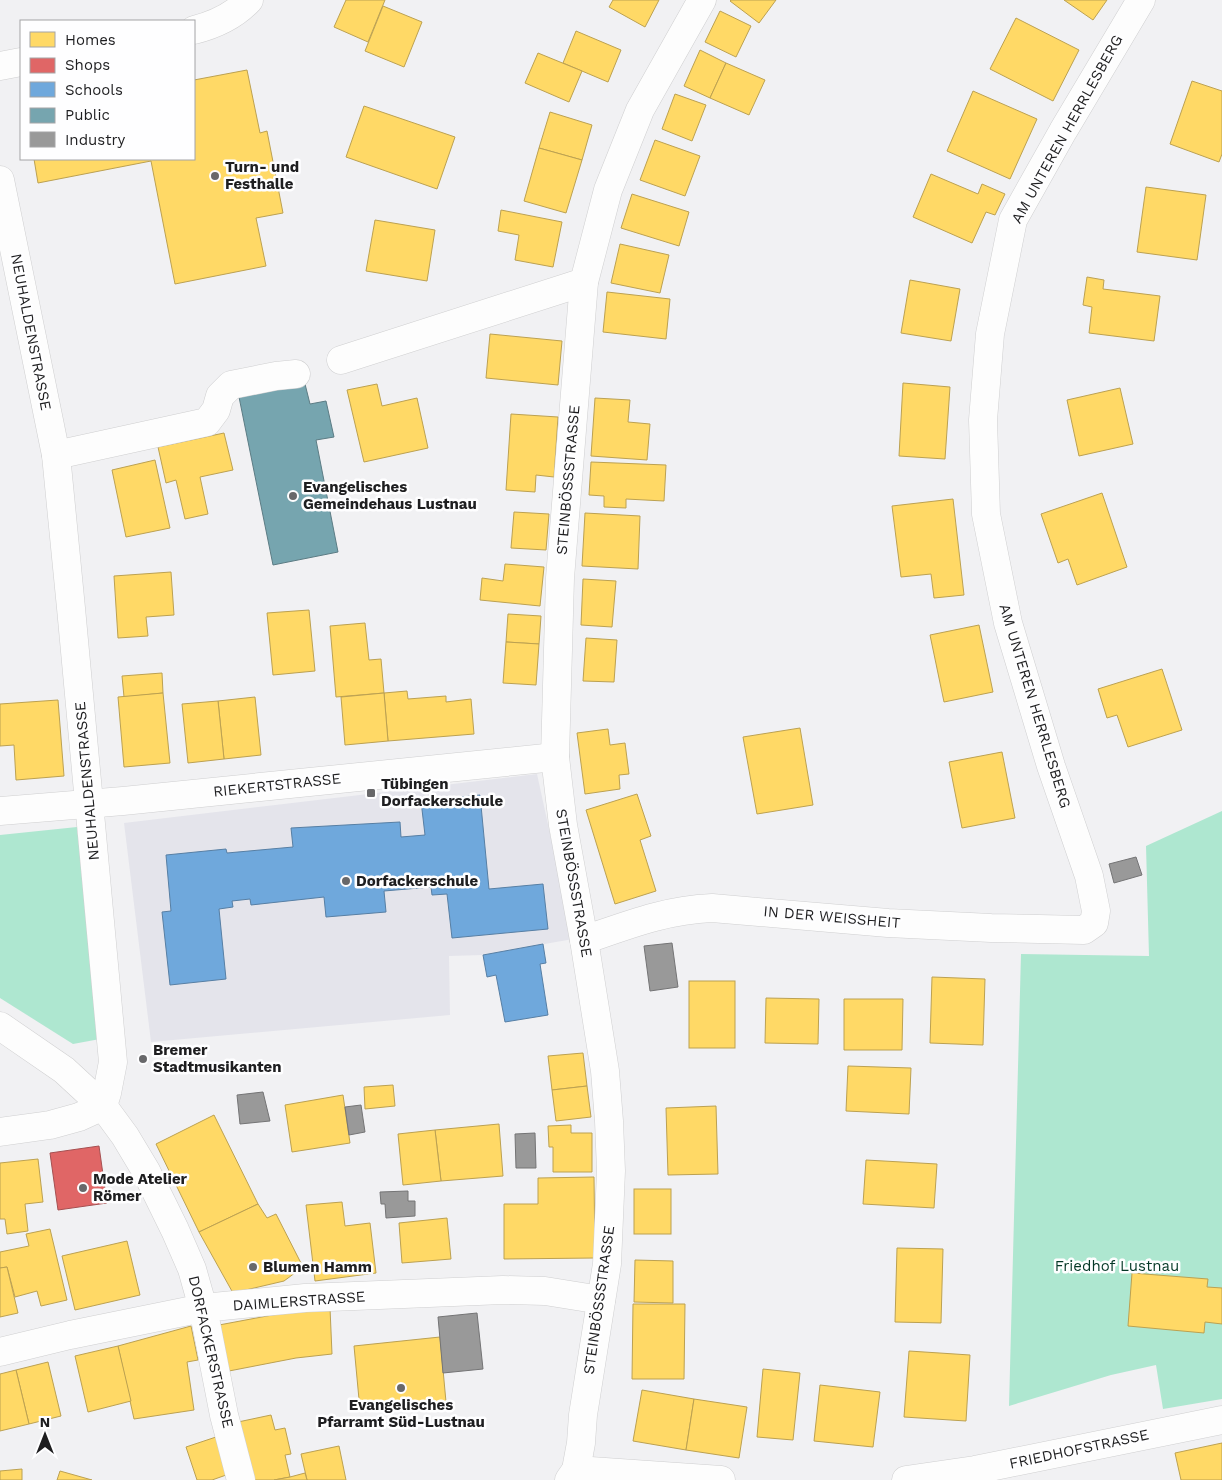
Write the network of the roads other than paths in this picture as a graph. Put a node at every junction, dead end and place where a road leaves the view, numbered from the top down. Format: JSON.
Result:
{"nodes":[{"id":1,"x":249,"y":0,"type":"edge"},
{"id":2,"x":702,"y":0,"type":"edge"},
{"id":3,"x":1141,"y":0,"type":"edge"},
{"id":4,"x":195,"y":30,"type":"edge"},
{"id":5,"x":20,"y":62,"type":"edge"},
{"id":6,"x":0,"y":66,"type":"edge"},
{"id":7,"x":0,"y":180,"type":"edge"},
{"id":8,"x":584,"y":282,"type":"junction"},
{"id":9,"x":341,"y":360,"type":"dead end"},
{"id":10,"x":296,"y":374,"type":"dead end"},
{"id":11,"x":56,"y":455,"type":"junction"},
{"id":12,"x":555,"y":757,"type":"junction"},
{"id":13,"x":88,"y":804,"type":"junction"},
{"id":14,"x":0,"y":811,"type":"edge"},
{"id":15,"x":1084,"y":930,"type":"joint"},
{"id":16,"x":584,"y":940,"type":"junction"},
{"id":17,"x":0,"y":1026,"type":"edge"},
{"id":18,"x":103,"y":1106,"type":"junction"},
{"id":19,"x":0,"y":1132,"type":"edge"},
{"id":20,"x":601,"y":1300,"type":"junction"},
{"id":21,"x":203,"y":1308,"type":"junction"},
{"id":22,"x":0,"y":1352,"type":"edge"},
{"id":23,"x":1222,"y":1420,"type":"edge"},
{"id":24,"x":572,"y":1475,"type":"edge"},
{"id":25,"x":241,"y":1480,"type":"edge"},
{"id":26,"x":720,"y":1480,"type":"edge"},
{"id":27,"x":906,"y":1480,"type":"edge"}],
"edges":[{"from":1,"to":4,"type":"street"},
{"from":2,"to":8,"type":"street","name":"STEINBÖSSSTRASSE"},
{"from":3,"to":15,"type":"street","name":"AM UNTEREN HERRLESBERG"},
{"from":5,"to":6,"type":"street"},
{"from":7,"to":11,"type":"street","name":"NEUHALDENSTRASSE"},
{"from":8,"to":9,"type":"street"},
{"from":8,"to":12,"type":"street","name":"STEINBÖSSSTRASSE"},
{"from":10,"to":11,"type":"street"},
{"from":11,"to":13,"type":"street","name":"NEUHALDENSTRASSE"},
{"from":12,"to":13,"type":"street","name":"RIEKERTSTRASSE"},
{"from":12,"to":16,"type":"street","name":"STEINBÖSSSTRASSE"},
{"from":13,"to":14,"type":"street","name":"RIEKERTSTRASSE"},
{"from":13,"to":18,"type":"street","name":"NEUHALDENSTRASSE"},
{"from":15,"to":16,"type":"street","name":"IN DER WEISSHEIT"},
{"from":16,"to":20,"type":"street","name":"STEINBÖSSSTRASSE"},
{"from":17,"to":18,"type":"street","name":"DORFACKERSTRASSE"},
{"from":18,"to":19,"type":"street"},
{"from":18,"to":21,"type":"street","name":"DORFACKERSTRASSE"},
{"from":20,"to":21,"type":"street","name":"DAIMLERSTRASSE"},
{"from":20,"to":24,"type":"street","name":"STEINBÖSSSTRASSE"},
{"from":21,"to":22,"type":"street","name":"DAIMLERSTRASSE"},
{"from":21,"to":25,"type":"street","name":"DORFACKERSTRASSE"},
{"from":23,"to":27,"type":"street","name":"FRIEDHOFSTRASSE"},
{"from":24,"to":26,"type":"street"}]}
